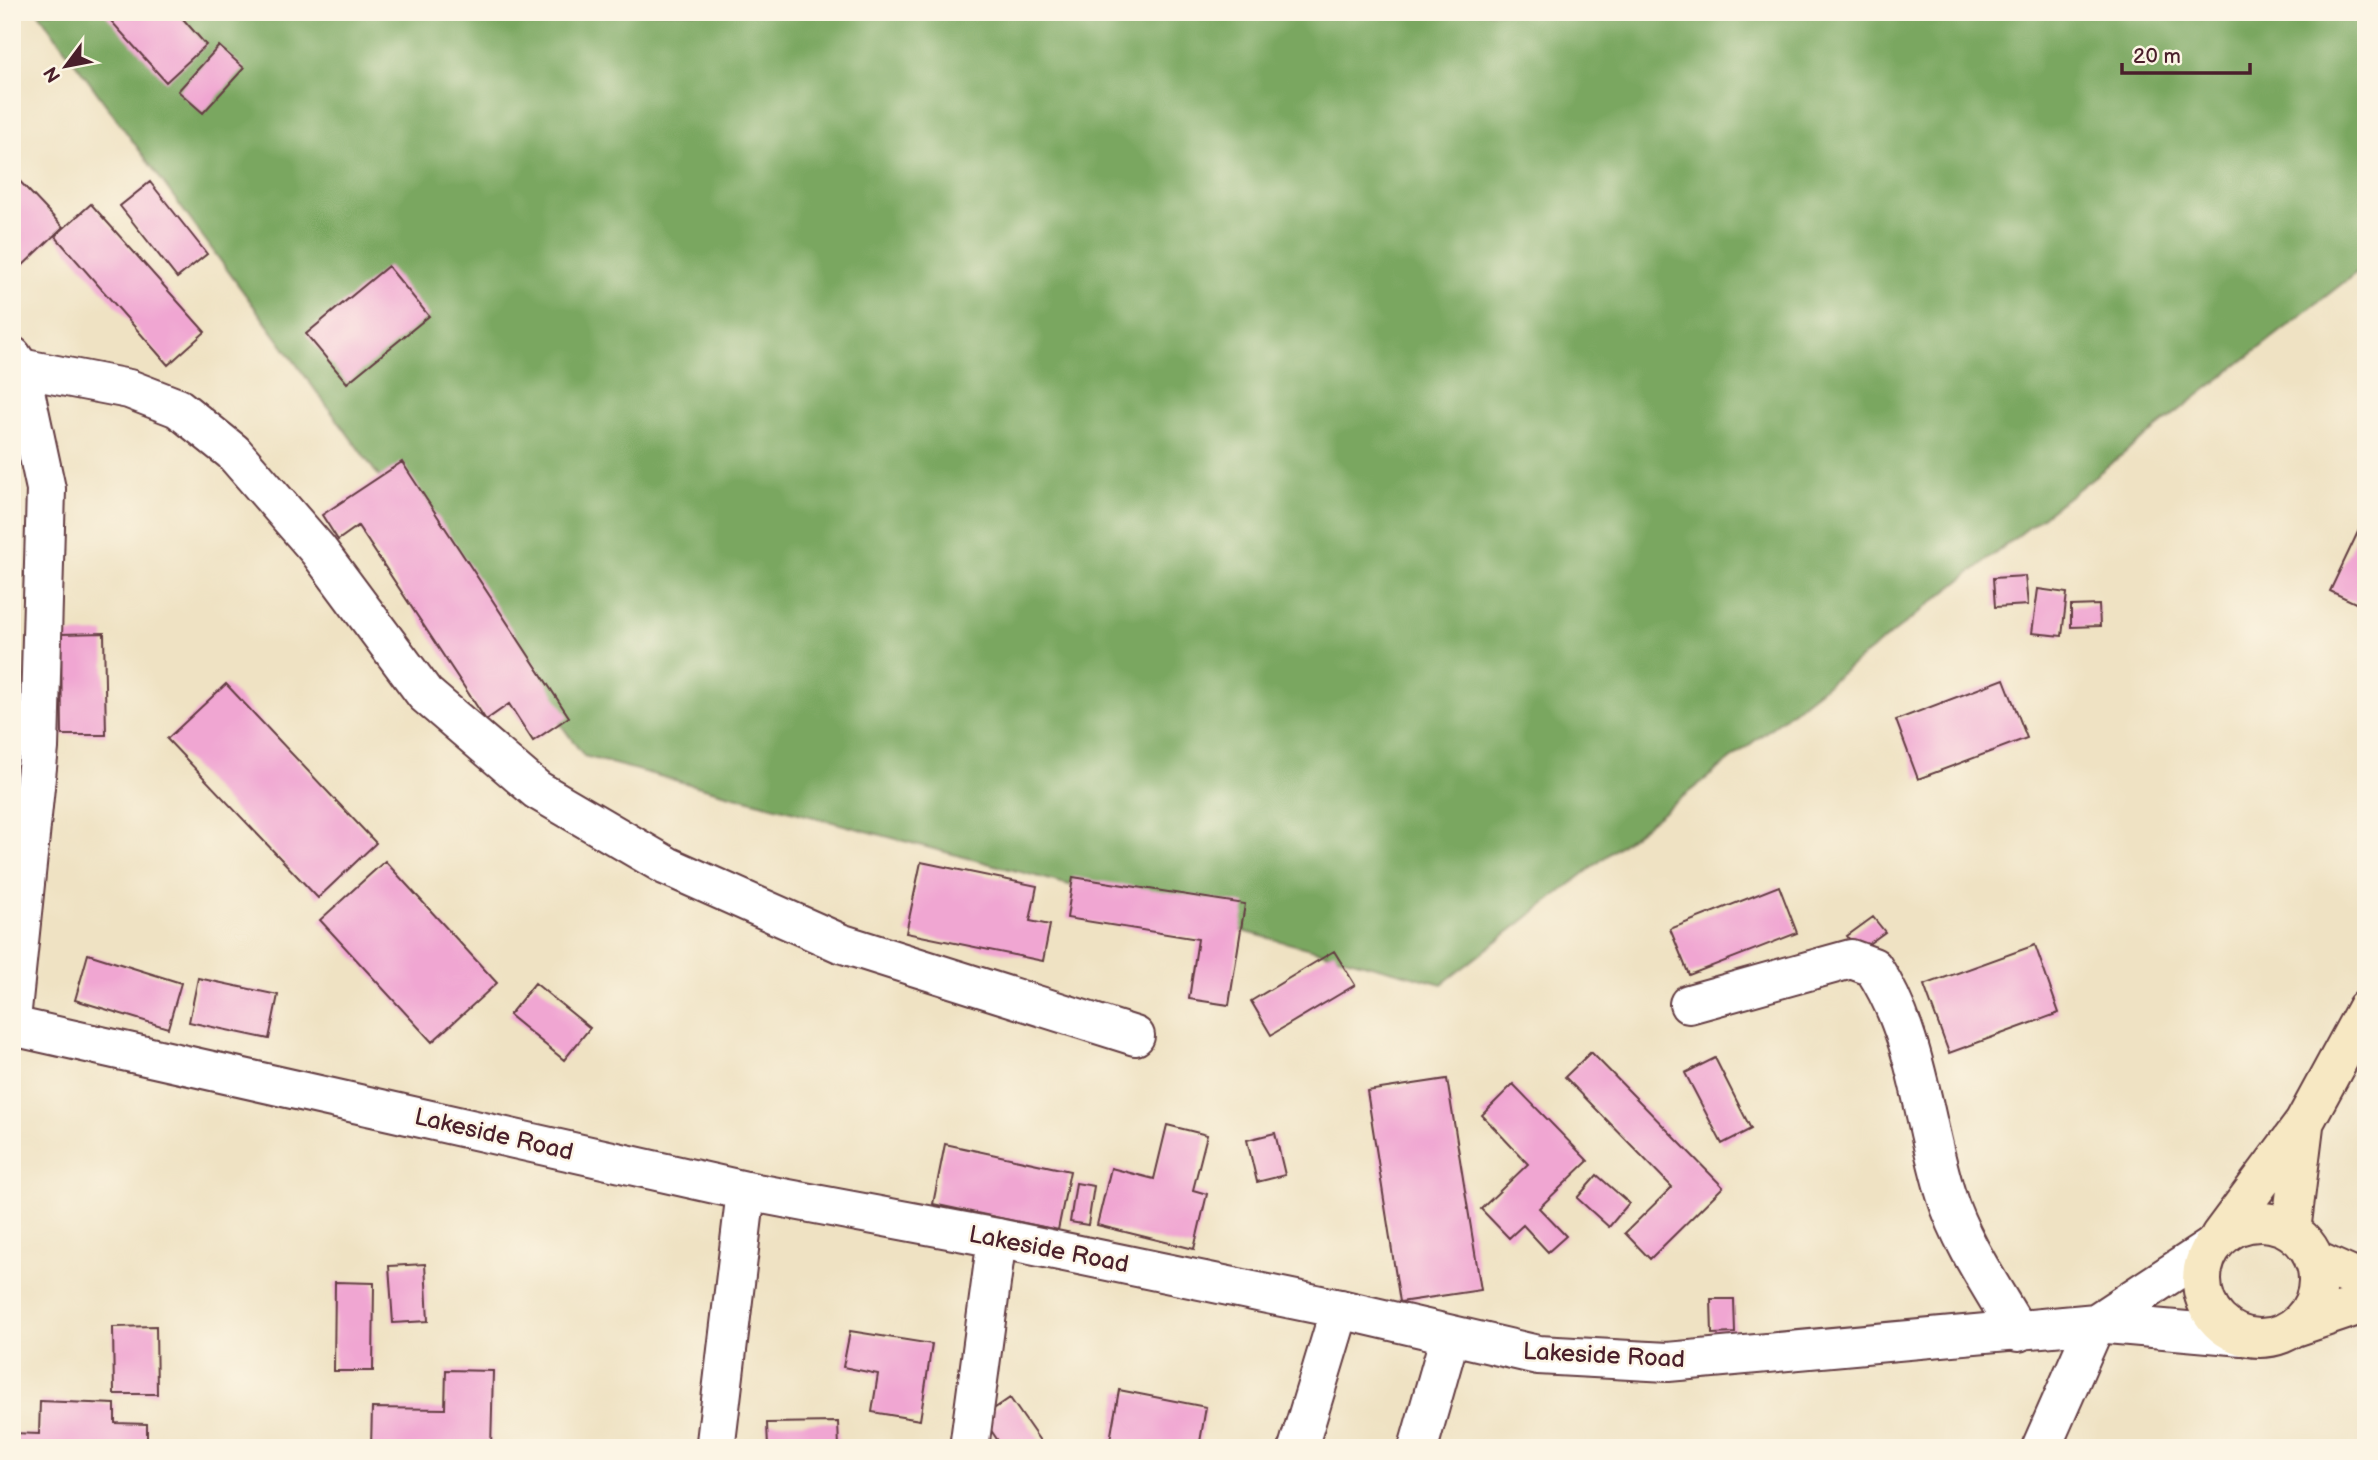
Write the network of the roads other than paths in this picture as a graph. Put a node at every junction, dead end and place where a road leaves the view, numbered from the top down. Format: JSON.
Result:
{"nodes":[{"id":1,"x":16,"y":362,"type":"edge"},
{"id":2,"x":1689,"y":1004,"type":"dead end"},
{"id":3,"x":2366,"y":1009,"type":"edge"},
{"id":4,"x":12,"y":1010,"type":"edge"},
{"id":5,"x":12,"y":1026,"type":"edge"},
{"id":6,"x":1135,"y":1036,"type":"dead end"},
{"id":7,"x":2304,"y":1124,"type":"junction"},
{"id":8,"x":746,"y":1191,"type":"junction"},
{"id":9,"x":2291,"y":1231,"type":"junction"},
{"id":10,"x":997,"y":1238,"type":"junction"},
{"id":11,"x":2215,"y":1242,"type":"junction"},
{"id":12,"x":2314,"y":1260,"type":"junction"},
{"id":13,"x":2366,"y":1283,"type":"edge"},
{"id":14,"x":2366,"y":1303,"type":"edge"},
{"id":15,"x":1340,"y":1309,"type":"junction"},
{"id":16,"x":2095,"y":1323,"type":"junction"},
{"id":17,"x":2295,"y":1327,"type":"junction"},
{"id":18,"x":2018,"y":1332,"type":"junction"},
{"id":19,"x":1450,"y":1336,"type":"junction"},
{"id":20,"x":2243,"y":1336,"type":"junction"},
{"id":21,"x":716,"y":1442,"type":"dead end"},
{"id":22,"x":969,"y":1448,"type":"edge"},
{"id":23,"x":1298,"y":1448,"type":"edge"},
{"id":24,"x":1418,"y":1448,"type":"edge"},
{"id":25,"x":2041,"y":1448,"type":"edge"}],
"edges":[{"from":1,"to":4,"type":"street"},
{"from":1,"to":6,"type":"street"},
{"from":2,"to":18,"type":"street"},
{"from":3,"to":7,"type":"main road"},
{"from":5,"to":8,"type":"street","name":"Lakeside Road"},
{"from":7,"to":9,"type":"main road"},
{"from":7,"to":11,"type":"main road"},
{"from":8,"to":10,"type":"street","name":"Lakeside Road"},
{"from":8,"to":21,"type":"street"},
{"from":9,"to":11,"type":"main road"},
{"from":9,"to":12,"type":"main road"},
{"from":10,"to":15,"type":"street","name":"Lakeside Road"},
{"from":10,"to":22,"type":"street"},
{"from":11,"to":16,"type":"street"},
{"from":11,"to":20,"type":"main road"},
{"from":12,"to":13,"type":"main road"},
{"from":12,"to":17,"type":"main road"},
{"from":14,"to":17,"type":"main road"},
{"from":15,"to":19,"type":"street","name":"Lakeside Road"},
{"from":15,"to":23,"type":"street"},
{"from":16,"to":18,"type":"street","name":"Lakeside Road"},
{"from":16,"to":20,"type":"street"},
{"from":16,"to":25,"type":"street"},
{"from":17,"to":20,"type":"main road"},
{"from":18,"to":19,"type":"street","name":"Lakeside Road"},
{"from":19,"to":24,"type":"street"}]}
